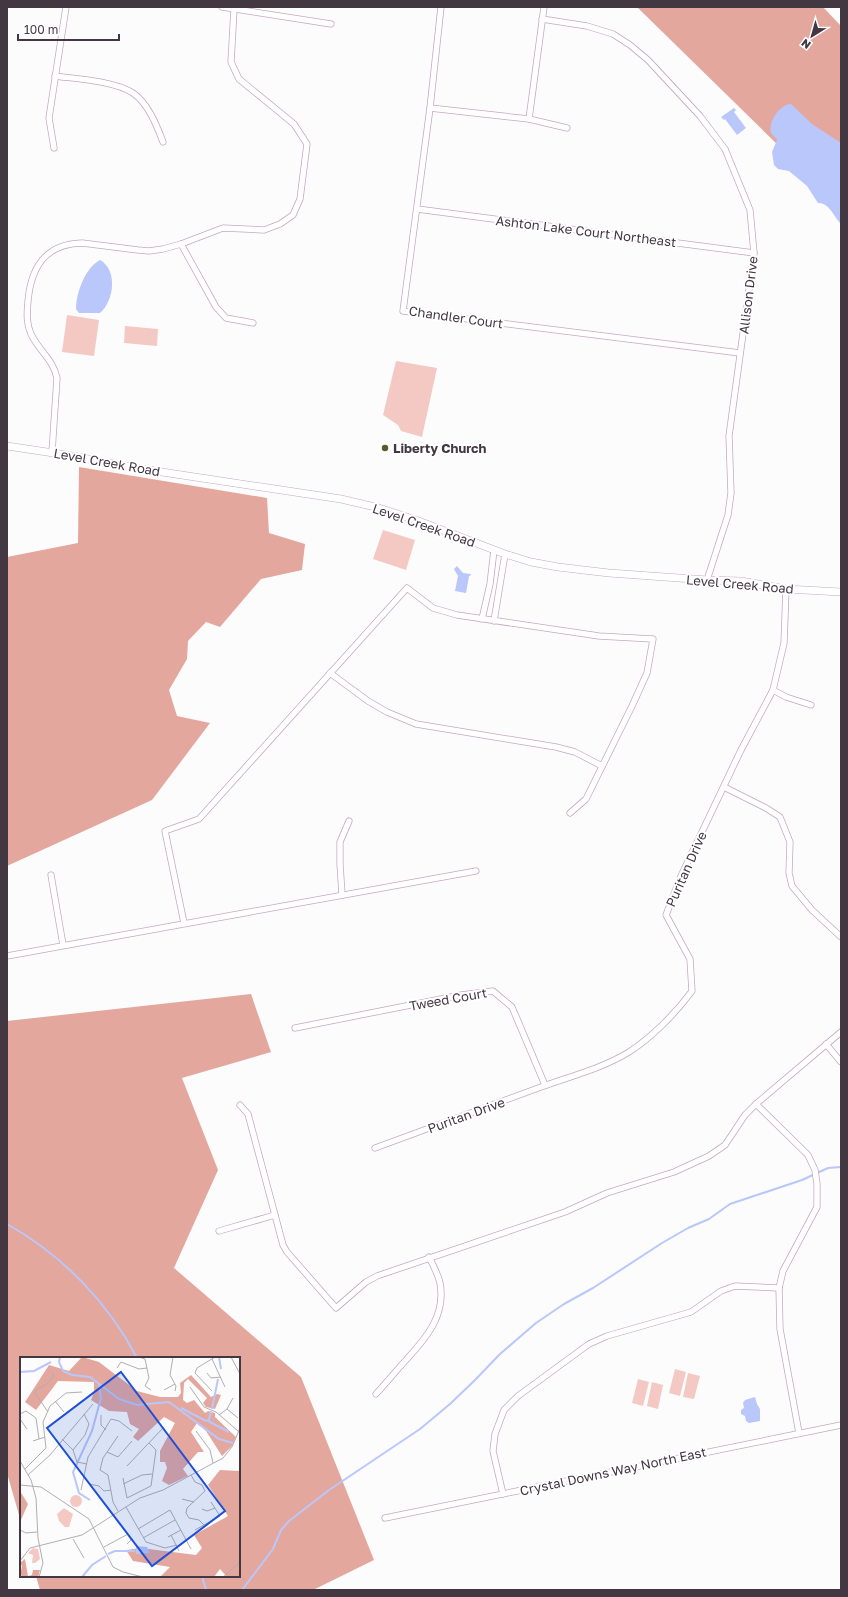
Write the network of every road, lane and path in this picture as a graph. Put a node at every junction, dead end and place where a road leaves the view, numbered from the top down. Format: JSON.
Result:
{"nodes":[{"id":1,"x":66,"y":7,"type":"edge"},
{"id":2,"x":222,"y":7,"type":"edge"},
{"id":3,"x":441,"y":7,"type":"edge"},
{"id":4,"x":544,"y":7,"type":"edge"},
{"id":5,"x":234,"y":9,"type":"junction"},
{"id":6,"x":542,"y":19,"type":"junction"},
{"id":7,"x":331,"y":24,"type":"dead end"},
{"id":8,"x":55,"y":76,"type":"junction"},
{"id":9,"x":430,"y":108,"type":"junction"},
{"id":10,"x":529,"y":119,"type":"junction"},
{"id":11,"x":567,"y":128,"type":"dead end"},
{"id":12,"x":163,"y":142,"type":"dead end"},
{"id":13,"x":54,"y":148,"type":"dead end"},
{"id":14,"x":417,"y":209,"type":"junction"},
{"id":15,"x":181,"y":244,"type":"junction"},
{"id":16,"x":754,"y":253,"type":"junction"},
{"id":17,"x":253,"y":323,"type":"dead end"},
{"id":18,"x":740,"y":353,"type":"junction"},
{"id":19,"x":7,"y":446,"type":"edge"},
{"id":20,"x":52,"y":452,"type":"junction"},
{"id":21,"x":494,"y":550,"type":"junction"},
{"id":22,"x":505,"y":554,"type":"junction"},
{"id":23,"x":707,"y":580,"type":"junction"},
{"id":24,"x":786,"y":589,"type":"junction"},
{"id":25,"x":841,"y":592,"type":"edge"},
{"id":26,"x":482,"y":619,"type":"junction"},
{"id":27,"x":494,"y":621,"type":"junction"},
{"id":28,"x":330,"y":673,"type":"junction"},
{"id":29,"x":773,"y":690,"type":"junction"},
{"id":30,"x":811,"y":705,"type":"dead end"},
{"id":31,"x":602,"y":766,"type":"junction"},
{"id":32,"x":724,"y":787,"type":"junction"},
{"id":33,"x":570,"y":813,"type":"dead end"},
{"id":34,"x":349,"y":821,"type":"dead end"},
{"id":35,"x":476,"y":872,"type":"dead end"},
{"id":36,"x":50,"y":875,"type":"dead end"},
{"id":37,"x":342,"y":895,"type":"junction"},
{"id":38,"x":184,"y":924,"type":"junction"},
{"id":39,"x":841,"y":937,"type":"edge"},
{"id":40,"x":63,"y":945,"type":"junction"},
{"id":41,"x":7,"y":956,"type":"edge"},
{"id":42,"x":295,"y":1028,"type":"dead end"},
{"id":43,"x":841,"y":1032,"type":"edge"},
{"id":44,"x":826,"y":1044,"type":"junction"},
{"id":45,"x":841,"y":1062,"type":"edge"},
{"id":46,"x":546,"y":1085,"type":"junction"},
{"id":47,"x":756,"y":1104,"type":"junction"},
{"id":48,"x":240,"y":1105,"type":"dead end"},
{"id":49,"x":375,"y":1148,"type":"dead end"},
{"id":50,"x":275,"y":1214,"type":"junction"},
{"id":51,"x":219,"y":1231,"type":"dead end"},
{"id":52,"x":429,"y":1257,"type":"junction"},
{"id":53,"x":779,"y":1288,"type":"junction"},
{"id":54,"x":376,"y":1394,"type":"dead end"},
{"id":55,"x":841,"y":1424,"type":"edge"},
{"id":56,"x":799,"y":1433,"type":"junction"},
{"id":57,"x":503,"y":1494,"type":"junction"},
{"id":58,"x":385,"y":1518,"type":"dead end"}],
"edges":[{"from":1,"to":8,"type":"street"},
{"from":2,"to":5,"type":"street"},
{"from":3,"to":9,"type":"street","name":"Chandler Court"},
{"from":4,"to":6,"type":"street"},
{"from":5,"to":7,"type":"street"},
{"from":5,"to":15,"type":"street"},
{"from":6,"to":10,"type":"street"},
{"from":6,"to":16,"type":"street","name":"Allison Drive"},
{"from":8,"to":12,"type":"street"},
{"from":8,"to":13,"type":"street"},
{"from":9,"to":10,"type":"street"},
{"from":9,"to":14,"type":"street","name":"Chandler Court"},
{"from":10,"to":11,"type":"street"},
{"from":14,"to":16,"type":"street","name":"Ashton Lake Court Northeast"},
{"from":14,"to":18,"type":"street","name":"Chandler Court"},
{"from":15,"to":17,"type":"street"},
{"from":15,"to":20,"type":"street"},
{"from":16,"to":18,"type":"street","name":"Allison Drive"},
{"from":18,"to":23,"type":"street","name":"Allison Drive"},
{"from":19,"to":20,"type":"street","name":"Level Creek Road"},
{"from":20,"to":21,"type":"street","name":"Level Creek Road"},
{"from":21,"to":22,"type":"street","name":"Level Creek Road"},
{"from":21,"to":26,"type":"street"},
{"from":22,"to":23,"type":"street","name":"Level Creek Road"},
{"from":22,"to":27,"type":"street"},
{"from":23,"to":24,"type":"street","name":"Level Creek Road"},
{"from":24,"to":25,"type":"street","name":"Level Creek Road"},
{"from":24,"to":29,"type":"street","name":"Puritan Drive"},
{"from":26,"to":27,"type":"street"},
{"from":26,"to":28,"type":"street"},
{"from":27,"to":31,"type":"street"},
{"from":28,"to":31,"type":"street"},
{"from":28,"to":38,"type":"street"},
{"from":29,"to":30,"type":"street"},
{"from":29,"to":32,"type":"street","name":"Puritan Drive"},
{"from":31,"to":33,"type":"street"},
{"from":32,"to":39,"type":"street"},
{"from":32,"to":46,"type":"street","name":"Puritan Drive"},
{"from":34,"to":37,"type":"street"},
{"from":35,"to":37,"type":"street"},
{"from":36,"to":40,"type":"street"},
{"from":37,"to":38,"type":"street"},
{"from":38,"to":40,"type":"street"},
{"from":40,"to":41,"type":"street"},
{"from":42,"to":46,"type":"street","name":"Tweed Court"},
{"from":43,"to":44,"type":"street"},
{"from":44,"to":45,"type":"street"},
{"from":44,"to":47,"type":"street"},
{"from":46,"to":49,"type":"street","name":"Puritan Drive"},
{"from":47,"to":52,"type":"street"},
{"from":47,"to":53,"type":"street"},
{"from":48,"to":50,"type":"street"},
{"from":50,"to":51,"type":"street"},
{"from":50,"to":52,"type":"street"},
{"from":52,"to":54,"type":"street"},
{"from":53,"to":56,"type":"street"},
{"from":53,"to":57,"type":"street"},
{"from":55,"to":56,"type":"street","name":"Crystal Downs Way North East"},
{"from":56,"to":57,"type":"street","name":"Crystal Downs Way North East"},
{"from":57,"to":58,"type":"street","name":"Crystal Downs Way North East"}]}
